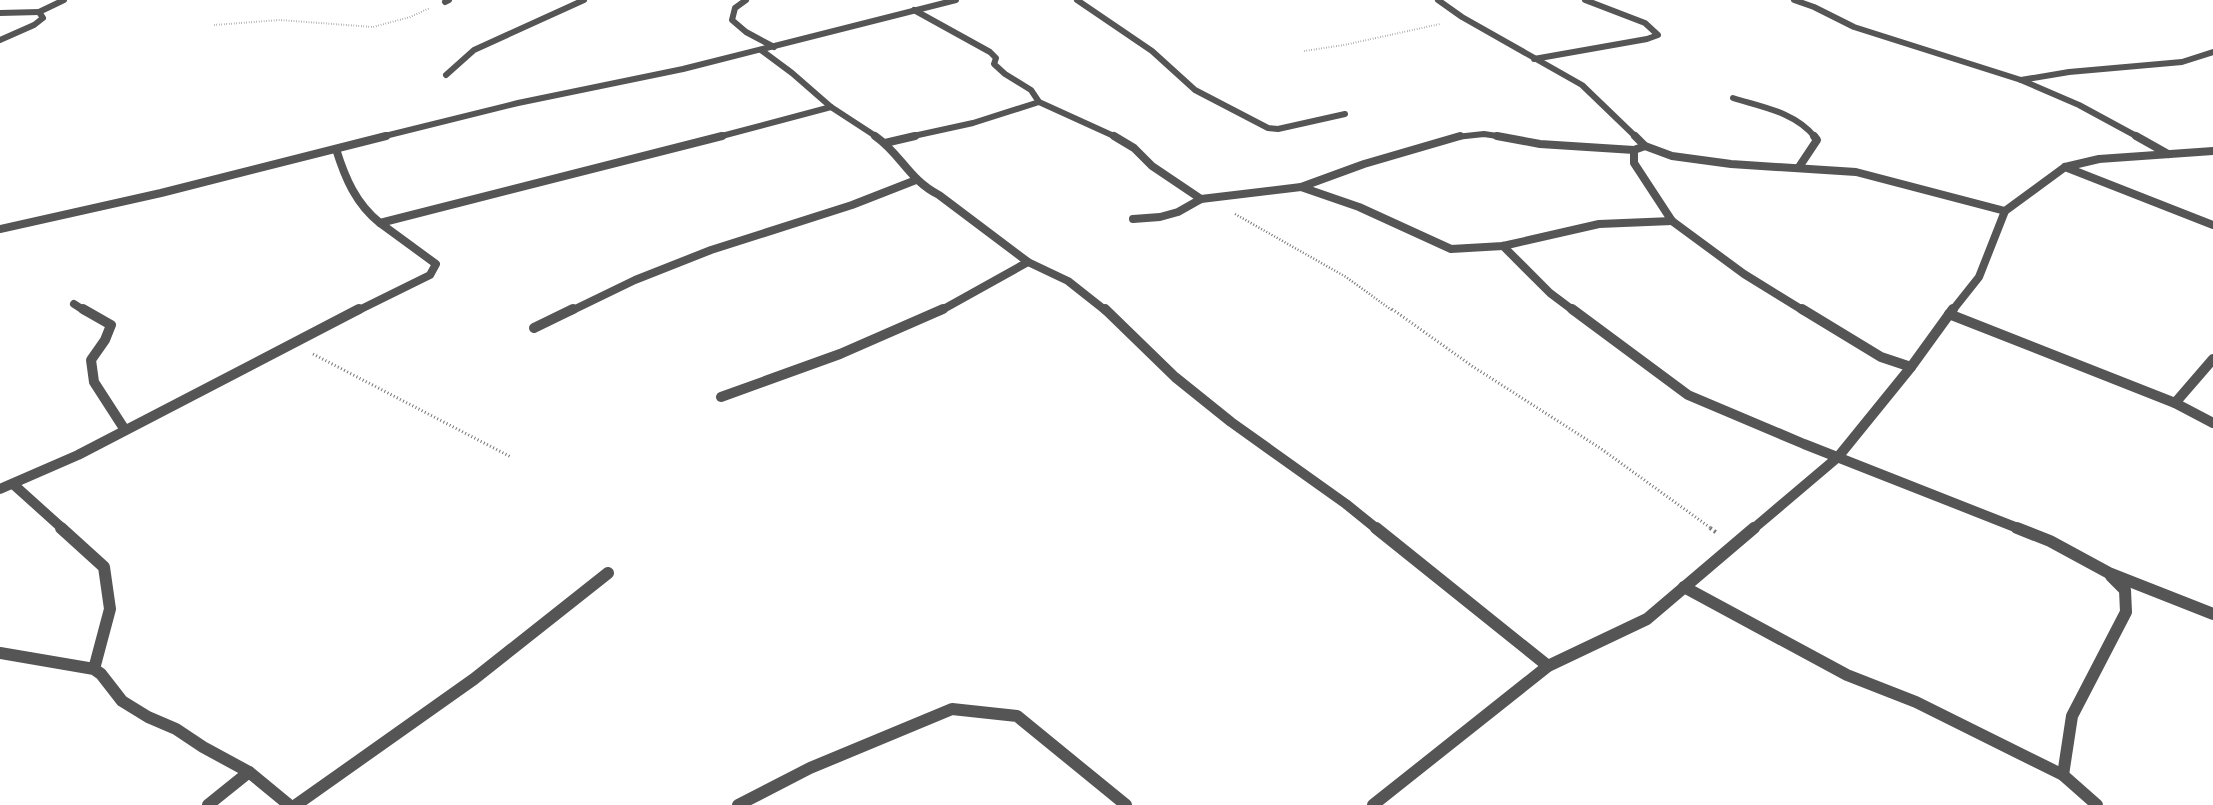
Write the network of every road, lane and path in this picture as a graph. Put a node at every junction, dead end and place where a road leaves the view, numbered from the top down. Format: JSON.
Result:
{"nodes":[{"id":1,"x":64,"y":0,"type":"edge"},
{"id":2,"x":584,"y":0,"type":"edge"},
{"id":3,"x":746,"y":0,"type":"edge"},
{"id":4,"x":956,"y":0,"type":"edge"},
{"id":5,"x":1077,"y":0,"type":"edge"},
{"id":6,"x":1438,"y":0,"type":"edge"},
{"id":7,"x":1586,"y":0,"type":"edge"},
{"id":8,"x":1794,"y":0,"type":"edge"},
{"id":9,"x":447,"y":1,"type":"edge"},
{"id":10,"x":914,"y":10,"type":"junction"},
{"id":11,"x":39,"y":12,"type":"junction"},
{"id":12,"x":0,"y":13,"type":"edge"},
{"id":13,"x":1462,"y":17,"type":"junction"},
{"id":14,"x":214,"y":25,"type":"dead end"},
{"id":15,"x":0,"y":40,"type":"edge"},
{"id":16,"x":774,"y":47,"type":"junction"},
{"id":17,"x":761,"y":50,"type":"junction"},
{"id":18,"x":1304,"y":52,"type":"dead end"},
{"id":19,"x":2213,"y":52,"type":"edge"},
{"id":20,"x":1534,"y":59,"type":"junction"},
{"id":21,"x":446,"y":75,"type":"dead end"},
{"id":22,"x":2020,"y":80,"type":"junction"},
{"id":23,"x":1733,"y":98,"type":"dead end"},
{"id":24,"x":1040,"y":102,"type":"junction"},
{"id":25,"x":831,"y":107,"type":"junction"},
{"id":26,"x":1345,"y":114,"type":"dead end"},
{"id":27,"x":885,"y":143,"type":"junction"},
{"id":28,"x":1645,"y":146,"type":"junction"},
{"id":29,"x":336,"y":149,"type":"junction"},
{"id":30,"x":1634,"y":150,"type":"junction"},
{"id":31,"x":2213,"y":151,"type":"edge"},
{"id":32,"x":2168,"y":154,"type":"junction"},
{"id":33,"x":1799,"y":167,"type":"junction"},
{"id":34,"x":2065,"y":167,"type":"junction"},
{"id":35,"x":916,"y":180,"type":"junction"},
{"id":36,"x":1301,"y":187,"type":"junction"},
{"id":37,"x":1201,"y":199,"type":"junction"},
{"id":38,"x":2005,"y":211,"type":"junction"},
{"id":39,"x":1133,"y":219,"type":"dead end"},
{"id":40,"x":0,"y":220,"type":"edge"},
{"id":41,"x":1672,"y":221,"type":"junction"},
{"id":42,"x":380,"y":223,"type":"junction"},
{"id":43,"x":2213,"y":225,"type":"edge"},
{"id":44,"x":3,"y":229,"type":"edge"},
{"id":45,"x":1503,"y":246,"type":"junction"},
{"id":46,"x":1028,"y":262,"type":"junction"},
{"id":47,"x":74,"y":304,"type":"dead end"},
{"id":48,"x":1949,"y":314,"type":"junction"},
{"id":49,"x":534,"y":328,"type":"dead end"},
{"id":50,"x":278,"y":350,"type":"junction"},
{"id":51,"x":2213,"y":359,"type":"edge"},
{"id":52,"x":1911,"y":367,"type":"junction"},
{"id":53,"x":722,"y":397,"type":"dead end"},
{"id":54,"x":2175,"y":403,"type":"junction"},
{"id":55,"x":2213,"y":423,"type":"edge"},
{"id":56,"x":124,"y":430,"type":"junction"},
{"id":57,"x":511,"y":457,"type":"dead end"},
{"id":58,"x":1838,"y":457,"type":"junction"},
{"id":59,"x":13,"y":484,"type":"junction"},
{"id":60,"x":0,"y":489,"type":"edge"},
{"id":61,"x":1734,"y":545,"type":"junction"},
{"id":62,"x":608,"y":573,"type":"dead end"},
{"id":63,"x":2109,"y":573,"type":"junction"},
{"id":64,"x":1684,"y":587,"type":"junction"},
{"id":65,"x":2213,"y":614,"type":"edge"},
{"id":66,"x":0,"y":653,"type":"edge"},
{"id":67,"x":1548,"y":666,"type":"junction"},
{"id":68,"x":94,"y":669,"type":"junction"},
{"id":69,"x":249,"y":772,"type":"junction"},
{"id":70,"x":2063,"y":775,"type":"junction"},
{"id":71,"x":2094,"y":804,"type":"edge"},
{"id":72,"x":208,"y":805,"type":"edge"},
{"id":73,"x":289,"y":805,"type":"edge"},
{"id":74,"x":296,"y":805,"type":"edge"},
{"id":75,"x":738,"y":805,"type":"edge"},
{"id":76,"x":1126,"y":805,"type":"edge"},
{"id":77,"x":1373,"y":805,"type":"edge"}],
"edges":[{"from":1,"to":11,"type":"street"},
{"from":2,"to":21,"type":"street"},
{"from":3,"to":16,"type":"street"},
{"from":4,"to":10,"type":"street"},
{"from":5,"to":26,"type":"street"},
{"from":6,"to":13,"type":"street"},
{"from":7,"to":20,"type":"street"},
{"from":8,"to":22,"type":"street"},
{"from":9,"to":14,"type":"path"},
{"from":10,"to":16,"type":"street"},
{"from":10,"to":24,"type":"street"},
{"from":11,"to":12,"type":"street"},
{"from":11,"to":15,"type":"street"},
{"from":13,"to":18,"type":"path"},
{"from":13,"to":20,"type":"street"},
{"from":16,"to":17,"type":"street"},
{"from":17,"to":25,"type":"street"},
{"from":17,"to":29,"type":"street"},
{"from":19,"to":22,"type":"street"},
{"from":20,"to":28,"type":"street"},
{"from":22,"to":32,"type":"street"},
{"from":23,"to":33,"type":"street"},
{"from":24,"to":27,"type":"street"},
{"from":24,"to":37,"type":"street"},
{"from":25,"to":27,"type":"street"},
{"from":25,"to":42,"type":"street"},
{"from":27,"to":35,"type":"street"},
{"from":28,"to":30,"type":"street"},
{"from":28,"to":33,"type":"street"},
{"from":29,"to":42,"type":"street"},
{"from":29,"to":44,"type":"street"},
{"from":30,"to":36,"type":"street"},
{"from":30,"to":41,"type":"street"},
{"from":31,"to":32,"type":"street"},
{"from":32,"to":34,"type":"street"},
{"from":33,"to":38,"type":"street"},
{"from":34,"to":38,"type":"street"},
{"from":34,"to":43,"type":"street"},
{"from":35,"to":46,"type":"street"},
{"from":35,"to":49,"type":"street"},
{"from":36,"to":37,"type":"street"},
{"from":36,"to":45,"type":"street"},
{"from":37,"to":39,"type":"street"},
{"from":37,"to":61,"type":"path"},
{"from":38,"to":48,"type":"street"},
{"from":40,"to":44,"type":"street"},
{"from":41,"to":45,"type":"street"},
{"from":41,"to":52,"type":"street"},
{"from":42,"to":50,"type":"street"},
{"from":45,"to":58,"type":"street"},
{"from":46,"to":53,"type":"street"},
{"from":46,"to":67,"type":"street"},
{"from":47,"to":56,"type":"street"},
{"from":48,"to":52,"type":"street"},
{"from":48,"to":54,"type":"street"},
{"from":50,"to":56,"type":"street"},
{"from":50,"to":57,"type":"path"},
{"from":51,"to":54,"type":"street"},
{"from":52,"to":58,"type":"street"},
{"from":54,"to":55,"type":"street"},
{"from":56,"to":59,"type":"street"},
{"from":58,"to":61,"type":"street"},
{"from":58,"to":63,"type":"street"},
{"from":59,"to":60,"type":"street"},
{"from":59,"to":68,"type":"street"},
{"from":61,"to":64,"type":"street"},
{"from":62,"to":74,"type":"street"},
{"from":63,"to":65,"type":"street"},
{"from":63,"to":70,"type":"street"},
{"from":64,"to":67,"type":"street"},
{"from":64,"to":70,"type":"street"},
{"from":66,"to":68,"type":"street"},
{"from":67,"to":77,"type":"street"},
{"from":68,"to":69,"type":"street"},
{"from":69,"to":72,"type":"street"},
{"from":69,"to":73,"type":"street"},
{"from":70,"to":71,"type":"street"},
{"from":75,"to":76,"type":"street"}]}
